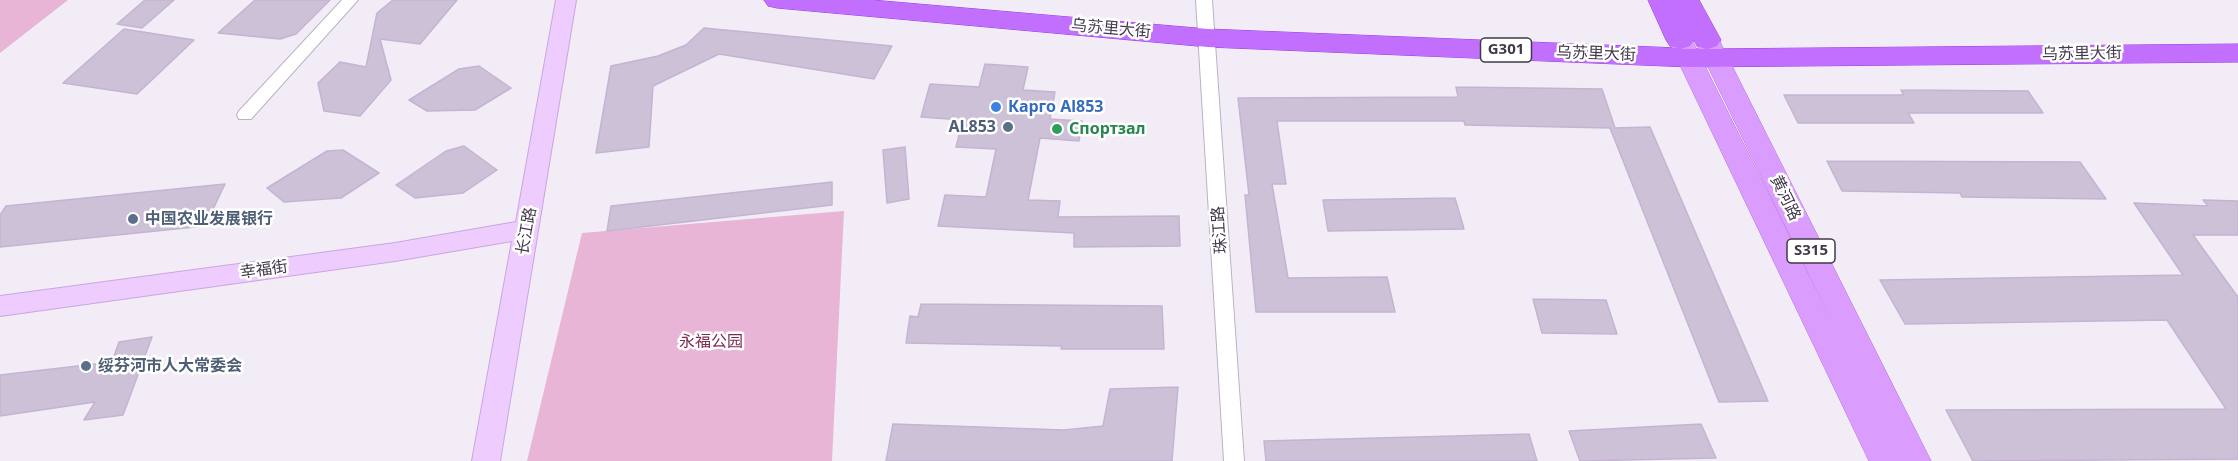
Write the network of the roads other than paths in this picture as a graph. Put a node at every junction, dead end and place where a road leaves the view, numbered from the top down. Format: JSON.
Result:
{"nodes":[{"id":1,"x":350,"y":0,"type":"edge"},
{"id":2,"x":566,"y":0,"type":"edge"},
{"id":3,"x":777,"y":0,"type":"edge"},
{"id":4,"x":999,"y":0,"type":"edge"},
{"id":5,"x":1661,"y":0,"type":"edge"},
{"id":6,"x":1686,"y":0,"type":"edge"},
{"id":7,"x":1206,"y":18,"type":"edge"},
{"id":8,"x":2238,"y":33,"type":"edge"},
{"id":9,"x":1698,"y":49,"type":"junction"},
{"id":10,"x":2238,"y":53,"type":"edge"},
{"id":11,"x":244,"y":115,"type":"dead end"},
{"id":12,"x":528,"y":229,"type":"junction"},
{"id":13,"x":0,"y":306,"type":"edge"},
{"id":14,"x":486,"y":461,"type":"edge"},
{"id":15,"x":1234,"y":461,"type":"edge"},
{"id":16,"x":1885,"y":461,"type":"edge"},
{"id":17,"x":1915,"y":461,"type":"edge"}],
"edges":[{"from":1,"to":11,"type":"street"},
{"from":2,"to":12,"type":"street","name":"长江路"},
{"from":3,"to":7,"type":"highway","name":"乌苏里大街","number":"G301"},
{"from":4,"to":7,"type":"highway","name":"乌苏里大街","number":"G301"},
{"from":5,"to":9,"type":"highway","name":"黄河路"},
{"from":6,"to":9,"type":"highway","name":"黄河路"},
{"from":7,"to":9,"type":"highway","name":"乌苏里大街","number":"G301"},
{"from":7,"to":15,"type":"street","name":"珠江路"},
{"from":8,"to":9,"type":"highway","name":"乌苏里大街","number":"G301"},
{"from":9,"to":10,"type":"highway","name":"乌苏里大街","number":"G301"},
{"from":9,"to":16,"type":"main road","name":"黄河路","number":"S315"},
{"from":9,"to":17,"type":"main road","name":"黄河路","number":"S315"},
{"from":12,"to":13,"type":"street","name":"幸福街"},
{"from":12,"to":14,"type":"street","name":"长江路"}]}
